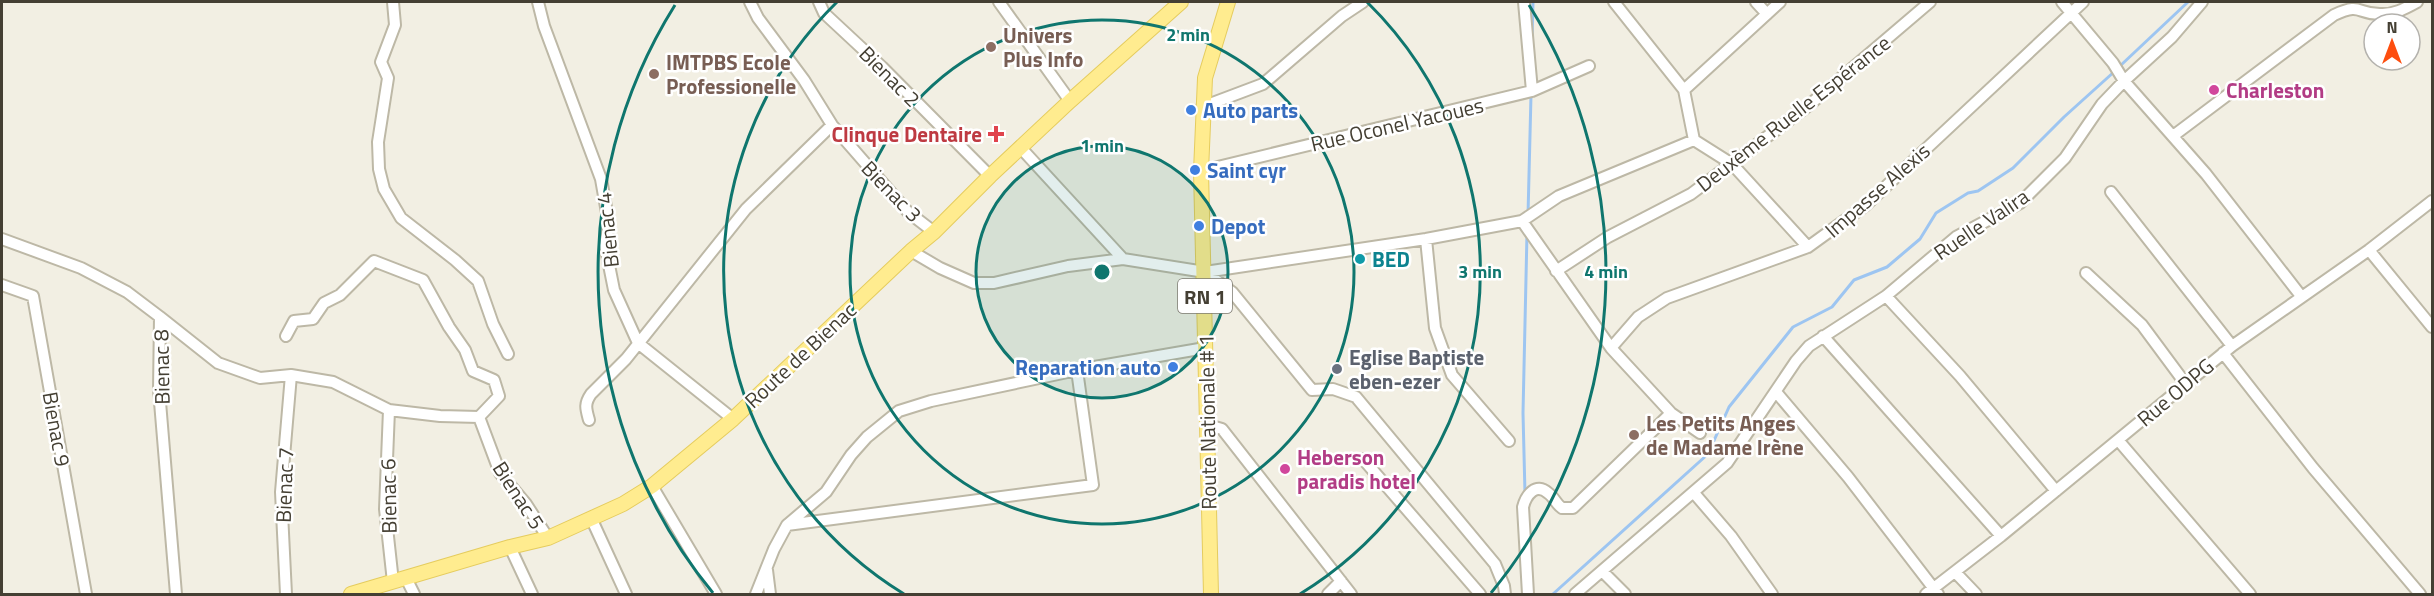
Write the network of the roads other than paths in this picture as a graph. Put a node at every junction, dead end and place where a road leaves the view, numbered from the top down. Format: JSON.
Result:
{"nodes":[{"id":1,"x":393,"y":2,"type":"edge"},
{"id":2,"x":538,"y":2,"type":"edge"},
{"id":3,"x":750,"y":2,"type":"edge"},
{"id":4,"x":819,"y":2,"type":"edge"},
{"id":5,"x":999,"y":2,"type":"edge"},
{"id":6,"x":1181,"y":2,"type":"edge"},
{"id":7,"x":1227,"y":2,"type":"edge"},
{"id":8,"x":1363,"y":2,"type":"edge"},
{"id":9,"x":1524,"y":2,"type":"edge"},
{"id":10,"x":1614,"y":2,"type":"edge"},
{"id":11,"x":1756,"y":2,"type":"edge"},
{"id":12,"x":1780,"y":2,"type":"edge"},
{"id":13,"x":1930,"y":2,"type":"edge"},
{"id":14,"x":2062,"y":2,"type":"edge"},
{"id":15,"x":2083,"y":2,"type":"edge"},
{"id":16,"x":2202,"y":2,"type":"edge"},
{"id":17,"x":2417,"y":2,"type":"edge"},
{"id":18,"x":2072,"y":13,"type":"junction"},
{"id":19,"x":1767,"y":14,"type":"junction"},
{"id":20,"x":1589,"y":66,"type":"dead end"},
{"id":21,"x":2124,"y":81,"type":"junction"},
{"id":22,"x":1683,"y":90,"type":"junction"},
{"id":23,"x":1532,"y":92,"type":"junction"},
{"id":24,"x":1070,"y":101,"type":"junction"},
{"id":25,"x":1202,"y":108,"type":"junction"},
{"id":26,"x":832,"y":125,"type":"junction"},
{"id":27,"x":2173,"y":136,"type":"junction"},
{"id":28,"x":1694,"y":140,"type":"junction"},
{"id":29,"x":1020,"y":147,"type":"junction"},
{"id":30,"x":1732,"y":164,"type":"junction"},
{"id":31,"x":1201,"y":171,"type":"junction"},
{"id":32,"x":990,"y":176,"type":"junction"},
{"id":33,"x":2111,"y":192,"type":"dead end"},
{"id":34,"x":2433,"y":201,"type":"edge"},
{"id":35,"x":1522,"y":221,"type":"junction"},
{"id":36,"x":934,"y":232,"type":"junction"},
{"id":37,"x":2,"y":239,"type":"edge"},
{"id":38,"x":1426,"y":239,"type":"junction"},
{"id":39,"x":1808,"y":247,"type":"junction"},
{"id":40,"x":911,"y":250,"type":"junction"},
{"id":41,"x":2369,"y":250,"type":"junction"},
{"id":42,"x":1123,"y":259,"type":"junction"},
{"id":43,"x":1556,"y":271,"type":"junction"},
{"id":44,"x":1205,"y":272,"type":"junction"},
{"id":45,"x":2086,"y":273,"type":"dead end"},
{"id":46,"x":2,"y":285,"type":"edge"},
{"id":47,"x":1886,"y":296,"type":"junction"},
{"id":48,"x":2301,"y":296,"type":"junction"},
{"id":49,"x":160,"y":316,"type":"junction"},
{"id":50,"x":2433,"y":327,"type":"edge"},
{"id":51,"x":286,"y":336,"type":"dead end"},
{"id":52,"x":1823,"y":336,"type":"junction"},
{"id":53,"x":638,"y":343,"type":"junction"},
{"id":54,"x":1205,"y":348,"type":"junction"},
{"id":55,"x":1611,"y":348,"type":"junction"},
{"id":56,"x":2227,"y":349,"type":"junction"},
{"id":57,"x":508,"y":354,"type":"dead end"},
{"id":58,"x":1077,"y":370,"type":"junction"},
{"id":59,"x":291,"y":375,"type":"junction"},
{"id":60,"x":2185,"y":383,"type":"junction"},
{"id":61,"x":1776,"y":392,"type":"junction"},
{"id":62,"x":389,"y":410,"type":"junction"},
{"id":63,"x":1671,"y":413,"type":"junction"},
{"id":64,"x":479,"y":417,"type":"junction"},
{"id":65,"x":733,"y":419,"type":"junction"},
{"id":66,"x":589,"y":420,"type":"dead end"},
{"id":67,"x":1208,"y":425,"type":"junction"},
{"id":68,"x":1700,"y":433,"type":"dead end"},
{"id":69,"x":2118,"y":440,"type":"junction"},
{"id":70,"x":1509,"y":441,"type":"dead end"},
{"id":71,"x":1363,"y":459,"type":"dead end"},
{"id":72,"x":652,"y":486,"type":"junction"},
{"id":73,"x":2056,"y":491,"type":"junction"},
{"id":74,"x":1694,"y":493,"type":"junction"},
{"id":75,"x":592,"y":520,"type":"junction"},
{"id":76,"x":787,"y":525,"type":"junction"},
{"id":77,"x":2001,"y":536,"type":"junction"},
{"id":78,"x":548,"y":538,"type":"junction"},
{"id":79,"x":510,"y":547,"type":"junction"},
{"id":80,"x":766,"y":566,"type":"junction"},
{"id":81,"x":1602,"y":571,"type":"junction"},
{"id":82,"x":1955,"y":572,"type":"junction"},
{"id":83,"x":400,"y":580,"type":"junction"},
{"id":84,"x":1341,"y":581,"type":"junction"},
{"id":85,"x":1933,"y":592,"type":"edge"},
{"id":86,"x":86,"y":594,"type":"edge"},
{"id":87,"x":176,"y":594,"type":"edge"},
{"id":88,"x":286,"y":594,"type":"edge"},
{"id":89,"x":351,"y":594,"type":"edge"},
{"id":90,"x":414,"y":594,"type":"edge"},
{"id":91,"x":532,"y":594,"type":"edge"},
{"id":92,"x":626,"y":594,"type":"edge"},
{"id":93,"x":716,"y":594,"type":"edge"},
{"id":94,"x":756,"y":594,"type":"edge"},
{"id":95,"x":770,"y":594,"type":"edge"},
{"id":96,"x":1211,"y":594,"type":"edge"},
{"id":97,"x":1328,"y":594,"type":"edge"},
{"id":98,"x":1352,"y":594,"type":"edge"},
{"id":99,"x":1480,"y":594,"type":"edge"},
{"id":100,"x":1505,"y":594,"type":"edge"},
{"id":101,"x":1528,"y":594,"type":"edge"},
{"id":102,"x":1575,"y":594,"type":"edge"},
{"id":103,"x":1625,"y":594,"type":"edge"},
{"id":104,"x":1772,"y":594,"type":"edge"},
{"id":105,"x":1976,"y":594,"type":"edge"},
{"id":106,"x":2250,"y":594,"type":"edge"},
{"id":107,"x":2420,"y":594,"type":"edge"}],
"edges":[{"from":1,"to":57,"type":"street"},
{"from":2,"to":53,"type":"street","name":"Bienac 4"},
{"from":3,"to":26,"type":"street","name":"Bienac 3"},
{"from":4,"to":32,"type":"street","name":"Bienac 2"},
{"from":5,"to":24,"type":"street"},
{"from":6,"to":24,"type":"main road","name":"Route de Bienac"},
{"from":7,"to":25,"type":"main road","name":"Route Nationale # 1","number":"RN 1"},
{"from":8,"to":25,"type":"street"},
{"from":9,"to":23,"type":"street"},
{"from":10,"to":22,"type":"street"},
{"from":11,"to":19,"type":"street"},
{"from":12,"to":19,"type":"street"},
{"from":13,"to":30,"type":"street","name":"Deuxème Ruelle Espérance"},
{"from":14,"to":18,"type":"street"},
{"from":15,"to":18,"type":"street","name":"Impasse Alexis"},
{"from":16,"to":21,"type":"street","name":"Ruelle Valira"},
{"from":17,"to":27,"type":"street"},
{"from":18,"to":21,"type":"street"},
{"from":18,"to":39,"type":"street","name":"Impasse Alexis"},
{"from":19,"to":22,"type":"street"},
{"from":20,"to":23,"type":"street","name":"Rue Oconel Yacoues"},
{"from":21,"to":27,"type":"street"},
{"from":21,"to":47,"type":"street","name":"Ruelle Valira"},
{"from":22,"to":28,"type":"street"},
{"from":23,"to":31,"type":"street","name":"Rue Oconel Yacoues"},
{"from":24,"to":29,"type":"main road","name":"Route de Bienac"},
{"from":25,"to":31,"type":"main road","name":"Route Nationale # 1","number":"RN 1"},
{"from":26,"to":36,"type":"street","name":"Bienac 3"},
{"from":26,"to":53,"type":"street"},
{"from":27,"to":48,"type":"street"},
{"from":28,"to":30,"type":"street"},
{"from":28,"to":35,"type":"street"},
{"from":29,"to":32,"type":"main road","name":"Route de Bienac"},
{"from":29,"to":42,"type":"street"},
{"from":30,"to":39,"type":"street"},
{"from":30,"to":43,"type":"street","name":"Deuxème Ruelle Espérance"},
{"from":31,"to":44,"type":"main road","name":"Route Nationale # 1","number":"RN 1"},
{"from":32,"to":36,"type":"main road","name":"Route de Bienac"},
{"from":33,"to":56,"type":"street"},
{"from":34,"to":41,"type":"street","name":"Rue ODPG"},
{"from":35,"to":38,"type":"street"},
{"from":35,"to":43,"type":"street"},
{"from":36,"to":40,"type":"main road","name":"Route de Bienac"},
{"from":37,"to":49,"type":"street","name":"Bienac 8"},
{"from":38,"to":44,"type":"street"},
{"from":38,"to":70,"type":"street"},
{"from":39,"to":55,"type":"street","name":"Impasse Alexis"},
{"from":40,"to":42,"type":"street"},
{"from":40,"to":65,"type":"main road","name":"Route de Bienac"},
{"from":41,"to":48,"type":"street","name":"Rue ODPG"},
{"from":41,"to":50,"type":"street"},
{"from":42,"to":44,"type":"street"},
{"from":43,"to":55,"type":"street"},
{"from":44,"to":54,"type":"main road","name":"Route Nationale # 1","number":"RN 1"},
{"from":44,"to":100,"type":"street"},
{"from":45,"to":60,"type":"street"},
{"from":46,"to":86,"type":"street","name":"Bienac 9"},
{"from":47,"to":52,"type":"street","name":"Ruelle Valira"},
{"from":47,"to":73,"type":"street"},
{"from":48,"to":56,"type":"street","name":"Rue ODPG"},
{"from":49,"to":59,"type":"street"},
{"from":49,"to":87,"type":"street","name":"Bienac 8"},
{"from":51,"to":64,"type":"street"},
{"from":52,"to":61,"type":"street","name":"Ruelle Valira"},
{"from":52,"to":77,"type":"street"},
{"from":53,"to":65,"type":"street","name":"Bienac 4"},
{"from":53,"to":66,"type":"street"},
{"from":54,"to":58,"type":"street"},
{"from":54,"to":67,"type":"main road","name":"Route Nationale # 1","number":"RN 1"},
{"from":55,"to":63,"type":"street"},
{"from":56,"to":60,"type":"street","name":"Rue ODPG"},
{"from":56,"to":107,"type":"street"},
{"from":58,"to":76,"type":"street"},
{"from":58,"to":76,"type":"street"},
{"from":59,"to":62,"type":"street"},
{"from":59,"to":88,"type":"street","name":"Bienac 7"},
{"from":60,"to":69,"type":"street","name":"Rue ODPG"},
{"from":61,"to":74,"type":"street","name":"Ruelle Valira"},
{"from":61,"to":85,"type":"street"},
{"from":62,"to":64,"type":"street"},
{"from":62,"to":83,"type":"street","name":"Bienac 6"},
{"from":63,"to":68,"type":"street"},
{"from":63,"to":101,"type":"street"},
{"from":64,"to":78,"type":"street","name":"Bienac 5"},
{"from":65,"to":72,"type":"main road","name":"Route de Bienac"},
{"from":67,"to":84,"type":"street"},
{"from":67,"to":96,"type":"main road","name":"Route Nationale # 1","number":"RN 1"},
{"from":69,"to":73,"type":"street","name":"Rue ODPG"},
{"from":69,"to":106,"type":"street"},
{"from":71,"to":99,"type":"street"},
{"from":72,"to":75,"type":"main road","name":"Route de Bienac"},
{"from":72,"to":93,"type":"street"},
{"from":73,"to":77,"type":"street","name":"Rue ODPG"},
{"from":74,"to":81,"type":"street","name":"Ruelle Valira"},
{"from":74,"to":104,"type":"street"},
{"from":75,"to":78,"type":"main road","name":"Route de Bienac"},
{"from":75,"to":92,"type":"street"},
{"from":76,"to":80,"type":"street"},
{"from":77,"to":82,"type":"street","name":"Rue ODPG"},
{"from":78,"to":79,"type":"main road","name":"Route de Bienac"},
{"from":79,"to":83,"type":"main road","name":"Route de Bienac"},
{"from":79,"to":91,"type":"street"},
{"from":80,"to":94,"type":"street"},
{"from":80,"to":95,"type":"street"},
{"from":81,"to":102,"type":"street","name":"Ruelle Valira"},
{"from":81,"to":103,"type":"street"},
{"from":82,"to":85,"type":"street","name":"Rue ODPG"},
{"from":82,"to":105,"type":"street"},
{"from":83,"to":89,"type":"main road","name":"Route de Bienac"},
{"from":83,"to":90,"type":"street"},
{"from":84,"to":97,"type":"street"},
{"from":84,"to":98,"type":"street"}]}
